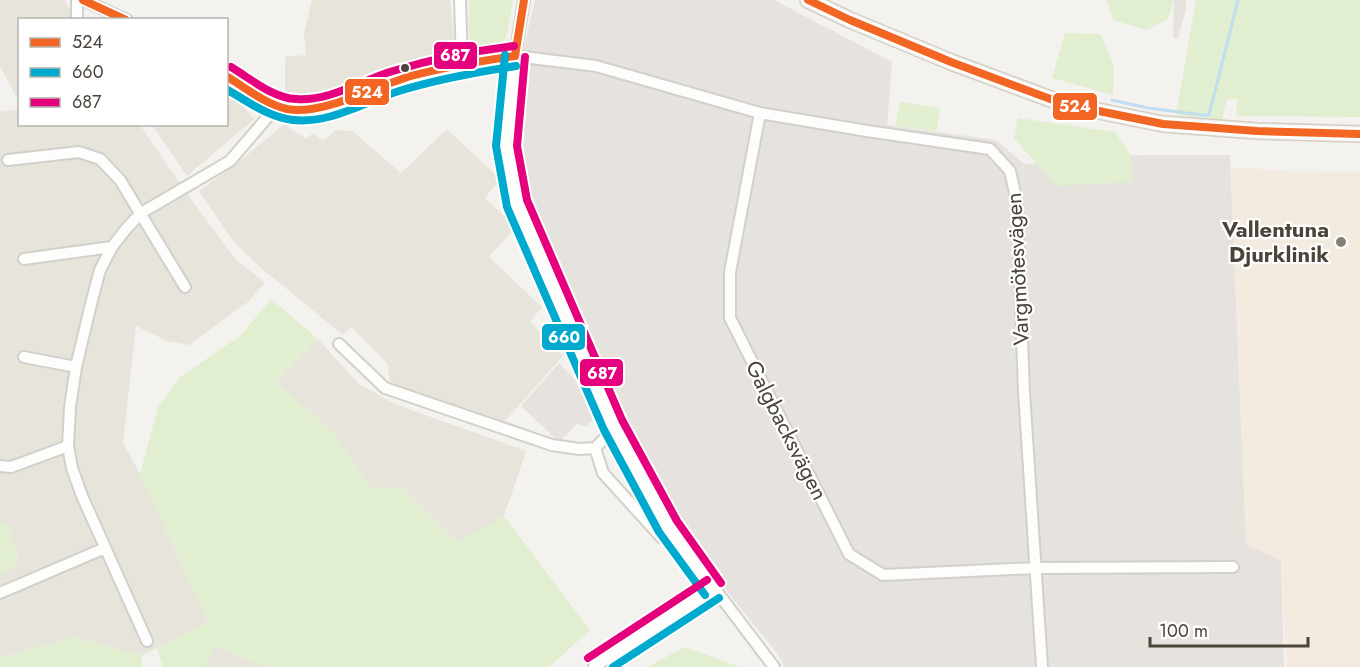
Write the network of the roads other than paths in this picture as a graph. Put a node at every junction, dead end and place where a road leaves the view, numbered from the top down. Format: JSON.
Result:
{"nodes":[{"id":1,"x":78,"y":0,"type":"edge"},
{"id":2,"x":82,"y":0,"type":"edge"},
{"id":3,"x":460,"y":0,"type":"edge"},
{"id":4,"x":524,"y":0,"type":"edge"},
{"id":5,"x":808,"y":0,"type":"edge"},
{"id":6,"x":78,"y":18,"type":"edge"},
{"id":7,"x":122,"y":18,"type":"edge"},
{"id":8,"x":515,"y":56,"type":"junction"},
{"id":9,"x":462,"y":63,"type":"junction"},
{"id":10,"x":228,"y":77,"type":"edge"},
{"id":11,"x":277,"y":106,"type":"junction"},
{"id":12,"x":760,"y":113,"type":"junction"},
{"id":13,"x":1360,"y":134,"type":"edge"},
{"id":14,"x":8,"y":160,"type":"dead end"},
{"id":15,"x":141,"y":213,"type":"junction"},
{"id":16,"x":112,"y":247,"type":"junction"},
{"id":17,"x":24,"y":259,"type":"dead end"},
{"id":18,"x":184,"y":286,"type":"dead end"},
{"id":19,"x":339,"y":344,"type":"dead end"},
{"id":20,"x":24,"y":357,"type":"dead end"},
{"id":21,"x":76,"y":368,"type":"junction"},
{"id":22,"x":613,"y":425,"type":"junction"},
{"id":23,"x":68,"y":446,"type":"junction"},
{"id":24,"x":595,"y":448,"type":"junction"},
{"id":25,"x":0,"y":466,"type":"edge"},
{"id":26,"x":661,"y":537,"type":"dead end"},
{"id":27,"x":105,"y":548,"type":"junction"},
{"id":28,"x":1233,"y":567,"type":"dead end"},
{"id":29,"x":1037,"y":568,"type":"junction"},
{"id":30,"x":713,"y":589,"type":"junction"},
{"id":31,"x":0,"y":593,"type":"edge"},
{"id":32,"x":147,"y":641,"type":"dead end"},
{"id":33,"x":594,"y":667,"type":"edge"},
{"id":34,"x":774,"y":667,"type":"edge"},
{"id":35,"x":1042,"y":667,"type":"edge"}],
"edges":[{"from":1,"to":6,"type":"street"},
{"from":2,"to":7,"type":"street"},
{"from":3,"to":9,"type":"street"},
{"from":4,"to":8,"type":"street"},
{"from":5,"to":13,"type":"main road"},
{"from":8,"to":9,"type":"street","name":"Vargmötesvägen"},
{"from":8,"to":12,"type":"street","name":"Vargmötesvägen"},
{"from":8,"to":22,"type":"street"},
{"from":9,"to":11,"type":"street","name":"Vargmötesvägen"},
{"from":10,"to":11,"type":"street"},
{"from":11,"to":15,"type":"street"},
{"from":12,"to":29,"type":"street","name":"Vargmötesvägen"},
{"from":12,"to":29,"type":"street","name":"Galgbacksvägen"},
{"from":14,"to":15,"type":"street"},
{"from":15,"to":16,"type":"street"},
{"from":15,"to":18,"type":"street"},
{"from":16,"to":17,"type":"street"},
{"from":16,"to":21,"type":"street"},
{"from":19,"to":24,"type":"street"},
{"from":20,"to":21,"type":"street"},
{"from":21,"to":23,"type":"street"},
{"from":22,"to":24,"type":"street"},
{"from":22,"to":30,"type":"street"},
{"from":23,"to":25,"type":"street"},
{"from":23,"to":27,"type":"street"},
{"from":24,"to":26,"type":"street"},
{"from":27,"to":31,"type":"street"},
{"from":27,"to":32,"type":"street"},
{"from":28,"to":29,"type":"street","name":"Galgbacksvägen"},
{"from":29,"to":35,"type":"street","name":"Vargmötesvägen"},
{"from":30,"to":33,"type":"street"},
{"from":30,"to":34,"type":"street"}]}
